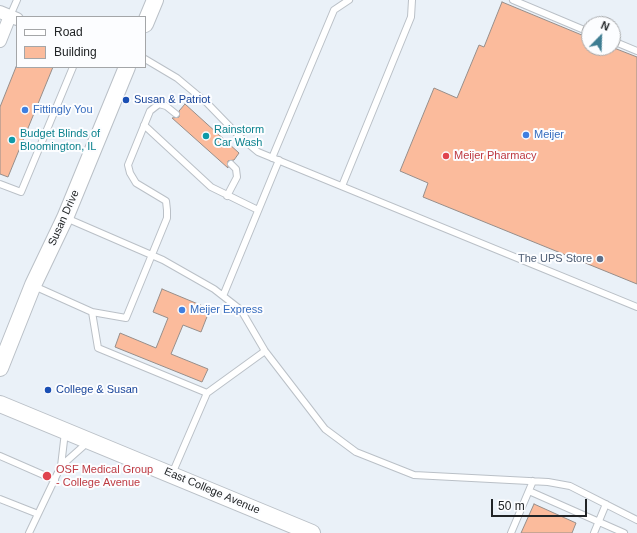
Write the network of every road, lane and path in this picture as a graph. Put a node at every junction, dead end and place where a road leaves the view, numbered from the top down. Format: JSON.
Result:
{"nodes":[{"id":1,"x":17,"y":0,"type":"edge"},
{"id":2,"x":155,"y":0,"type":"edge"},
{"id":3,"x":349,"y":0,"type":"edge"},
{"id":4,"x":412,"y":0,"type":"edge"},
{"id":5,"x":512,"y":0,"type":"edge"},
{"id":6,"x":9,"y":16,"type":"edge"},
{"id":7,"x":146,"y":22,"type":"edge"},
{"id":8,"x":581,"y":29,"type":"edge"},
{"id":9,"x":0,"y":41,"type":"edge"},
{"id":10,"x":621,"y":45,"type":"edge"},
{"id":11,"x":637,"y":51,"type":"edge"},
{"id":12,"x":146,"y":60,"type":"edge"},
{"id":13,"x":73,"y":68,"type":"edge"},
{"id":14,"x":127,"y":68,"type":"edge"},
{"id":15,"x":176,"y":114,"type":"dead end"},
{"id":16,"x":144,"y":125,"type":"junction"},
{"id":17,"x":272,"y":158,"type":"junction"},
{"id":18,"x":279,"y":160,"type":"junction"},
{"id":19,"x":231,"y":164,"type":"dead end"},
{"id":20,"x":0,"y":184,"type":"edge"},
{"id":21,"x":342,"y":186,"type":"junction"},
{"id":22,"x":227,"y":196,"type":"junction"},
{"id":23,"x":258,"y":210,"type":"junction"},
{"id":24,"x":65,"y":218,"type":"junction"},
{"id":25,"x":151,"y":255,"type":"junction"},
{"id":26,"x":33,"y":285,"type":"junction"},
{"id":27,"x":223,"y":296,"type":"junction"},
{"id":28,"x":637,"y":307,"type":"edge"},
{"id":29,"x":92,"y":312,"type":"junction"},
{"id":30,"x":4,"y":350,"type":"edge"},
{"id":31,"x":264,"y":350,"type":"junction"},
{"id":32,"x":0,"y":368,"type":"edge"},
{"id":33,"x":207,"y":393,"type":"junction"},
{"id":34,"x":0,"y":404,"type":"edge"},
{"id":35,"x":66,"y":430,"type":"junction"},
{"id":36,"x":90,"y":440,"type":"junction"},
{"id":37,"x":0,"y":456,"type":"edge"},
{"id":38,"x":62,"y":466,"type":"junction"},
{"id":39,"x":172,"y":474,"type":"junction"},
{"id":40,"x":55,"y":480,"type":"junction"},
{"id":41,"x":533,"y":481,"type":"junction"},
{"id":42,"x":529,"y":491,"type":"junction"},
{"id":43,"x":0,"y":499,"type":"edge"},
{"id":44,"x":606,"y":504,"type":"junction"},
{"id":45,"x":38,"y":514,"type":"junction"},
{"id":46,"x":637,"y":520,"type":"edge"},
{"id":47,"x":599,"y":522,"type":"junction"},
{"id":48,"x":612,"y":531,"type":"edge"},
{"id":49,"x":29,"y":533,"type":"edge"},
{"id":50,"x":312,"y":533,"type":"edge"},
{"id":51,"x":511,"y":533,"type":"edge"},
{"id":52,"x":594,"y":533,"type":"edge"},
{"id":53,"x":624,"y":533,"type":"edge"}],
"edges":[{"from":1,"to":6,"type":"lane"},
{"from":2,"to":7,"type":"street"},
{"from":3,"to":17,"type":"lane"},
{"from":4,"to":21,"type":"lane"},
{"from":5,"to":8,"type":"lane"},
{"from":6,"to":9,"type":"street"},
{"from":10,"to":11,"type":"lane"},
{"from":12,"to":17,"type":"lane"},
{"from":13,"to":20,"type":"lane"},
{"from":14,"to":24,"type":"street","name":"Susan Drive"},
{"from":15,"to":16,"type":"lane"},
{"from":16,"to":22,"type":"lane"},
{"from":16,"to":25,"type":"lane"},
{"from":17,"to":18,"type":"lane"},
{"from":18,"to":21,"type":"lane"},
{"from":18,"to":23,"type":"lane"},
{"from":19,"to":22,"type":"lane"},
{"from":21,"to":28,"type":"lane"},
{"from":22,"to":23,"type":"lane"},
{"from":23,"to":27,"type":"lane"},
{"from":24,"to":25,"type":"lane"},
{"from":24,"to":26,"type":"street","name":"Susan Drive"},
{"from":25,"to":27,"type":"lane"},
{"from":25,"to":29,"type":"lane"},
{"from":26,"to":29,"type":"lane"},
{"from":26,"to":30,"type":"street","name":"Susan Drive"},
{"from":27,"to":31,"type":"lane"},
{"from":29,"to":33,"type":"lane"},
{"from":30,"to":32,"type":"street","name":"Susan Drive"},
{"from":31,"to":33,"type":"lane"},
{"from":31,"to":41,"type":"lane"},
{"from":33,"to":39,"type":"lane"},
{"from":34,"to":35,"type":"street","name":"East College Avenue"},
{"from":35,"to":36,"type":"street","name":"East College Avenue"},
{"from":35,"to":38,"type":"lane"},
{"from":36,"to":38,"type":"lane"},
{"from":36,"to":39,"type":"street","name":"East College Avenue"},
{"from":37,"to":40,"type":"lane"},
{"from":38,"to":40,"type":"lane"},
{"from":39,"to":50,"type":"street","name":"East College Avenue"},
{"from":40,"to":45,"type":"lane"},
{"from":41,"to":42,"type":"lane"},
{"from":41,"to":44,"type":"lane"},
{"from":42,"to":47,"type":"lane"},
{"from":42,"to":51,"type":"lane"},
{"from":43,"to":45,"type":"lane"},
{"from":44,"to":46,"type":"lane"},
{"from":44,"to":47,"type":"lane"},
{"from":45,"to":49,"type":"lane"},
{"from":47,"to":48,"type":"lane"},
{"from":47,"to":52,"type":"lane"},
{"from":48,"to":53,"type":"lane"}]}
